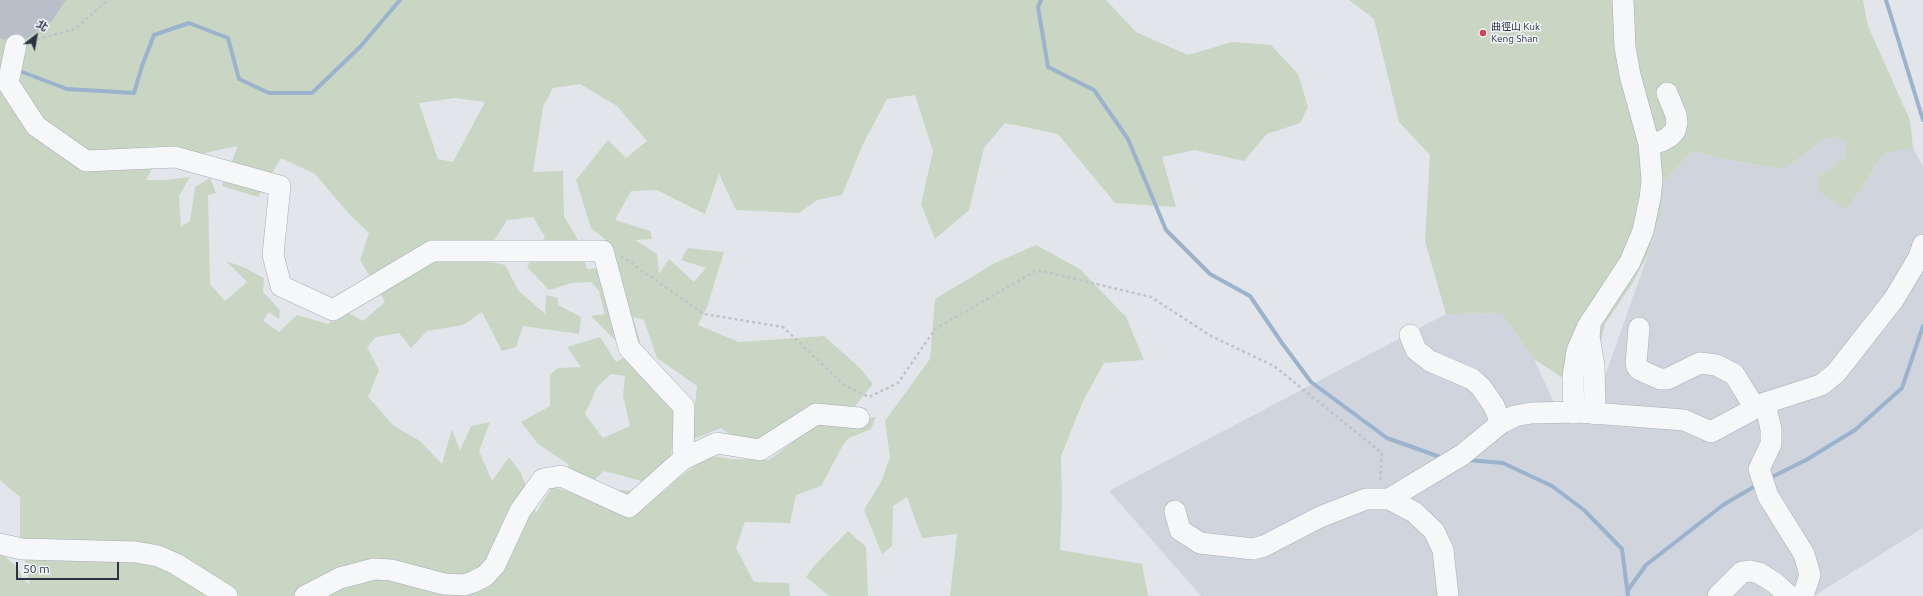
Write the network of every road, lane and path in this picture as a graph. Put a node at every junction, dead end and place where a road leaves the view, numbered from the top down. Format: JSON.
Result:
{"nodes":[{"id":1,"x":108,"y":0,"type":"edge"},
{"id":2,"x":1623,"y":0,"type":"edge"},
{"id":3,"x":16,"y":45,"type":"joint"},
{"id":4,"x":1667,"y":93,"type":"dead end"},
{"id":5,"x":1649,"y":144,"type":"junction"},
{"id":6,"x":1923,"y":245,"type":"edge"},
{"id":7,"x":603,"y":250,"type":"junction"},
{"id":8,"x":1595,"y":315,"type":"junction"},
{"id":9,"x":1639,"y":328,"type":"dead end"},
{"id":10,"x":1410,"y":335,"type":"dead end"},
{"id":11,"x":1760,"y":406,"type":"junction"},
{"id":12,"x":1574,"y":413,"type":"junction"},
{"id":13,"x":1595,"y":414,"type":"junction"},
{"id":14,"x":859,"y":418,"type":"dead end"},
{"id":15,"x":1500,"y":423,"type":"junction"},
{"id":16,"x":683,"y":459,"type":"junction"},
{"id":17,"x":1384,"y":499,"type":"junction"},
{"id":18,"x":1175,"y":511,"type":"dead end"},
{"id":19,"x":0,"y":544,"type":"edge"},
{"id":20,"x":227,"y":596,"type":"edge"},
{"id":21,"x":305,"y":596,"type":"edge"},
{"id":22,"x":1448,"y":596,"type":"edge"},
{"id":23,"x":1718,"y":596,"type":"edge"},
{"id":24,"x":1789,"y":596,"type":"edge"},
{"id":25,"x":1803,"y":596,"type":"edge"}],
"edges":[{"from":1,"to":3,"type":"path"},
{"from":2,"to":5,"type":"street"},
{"from":3,"to":7,"type":"street"},
{"from":4,"to":5,"type":"street"},
{"from":5,"to":8,"type":"street"},
{"from":6,"to":11,"type":"street"},
{"from":7,"to":16,"type":"street"},
{"from":7,"to":17,"type":"path"},
{"from":8,"to":12,"type":"street"},
{"from":8,"to":13,"type":"street"},
{"from":9,"to":11,"type":"street"},
{"from":10,"to":15,"type":"street"},
{"from":11,"to":13,"type":"street"},
{"from":11,"to":25,"type":"street"},
{"from":12,"to":13,"type":"street"},
{"from":12,"to":15,"type":"street"},
{"from":14,"to":16,"type":"street"},
{"from":15,"to":17,"type":"street"},
{"from":16,"to":21,"type":"street"},
{"from":17,"to":18,"type":"street"},
{"from":17,"to":22,"type":"street"},
{"from":19,"to":20,"type":"street"},
{"from":23,"to":24,"type":"street"}]}
